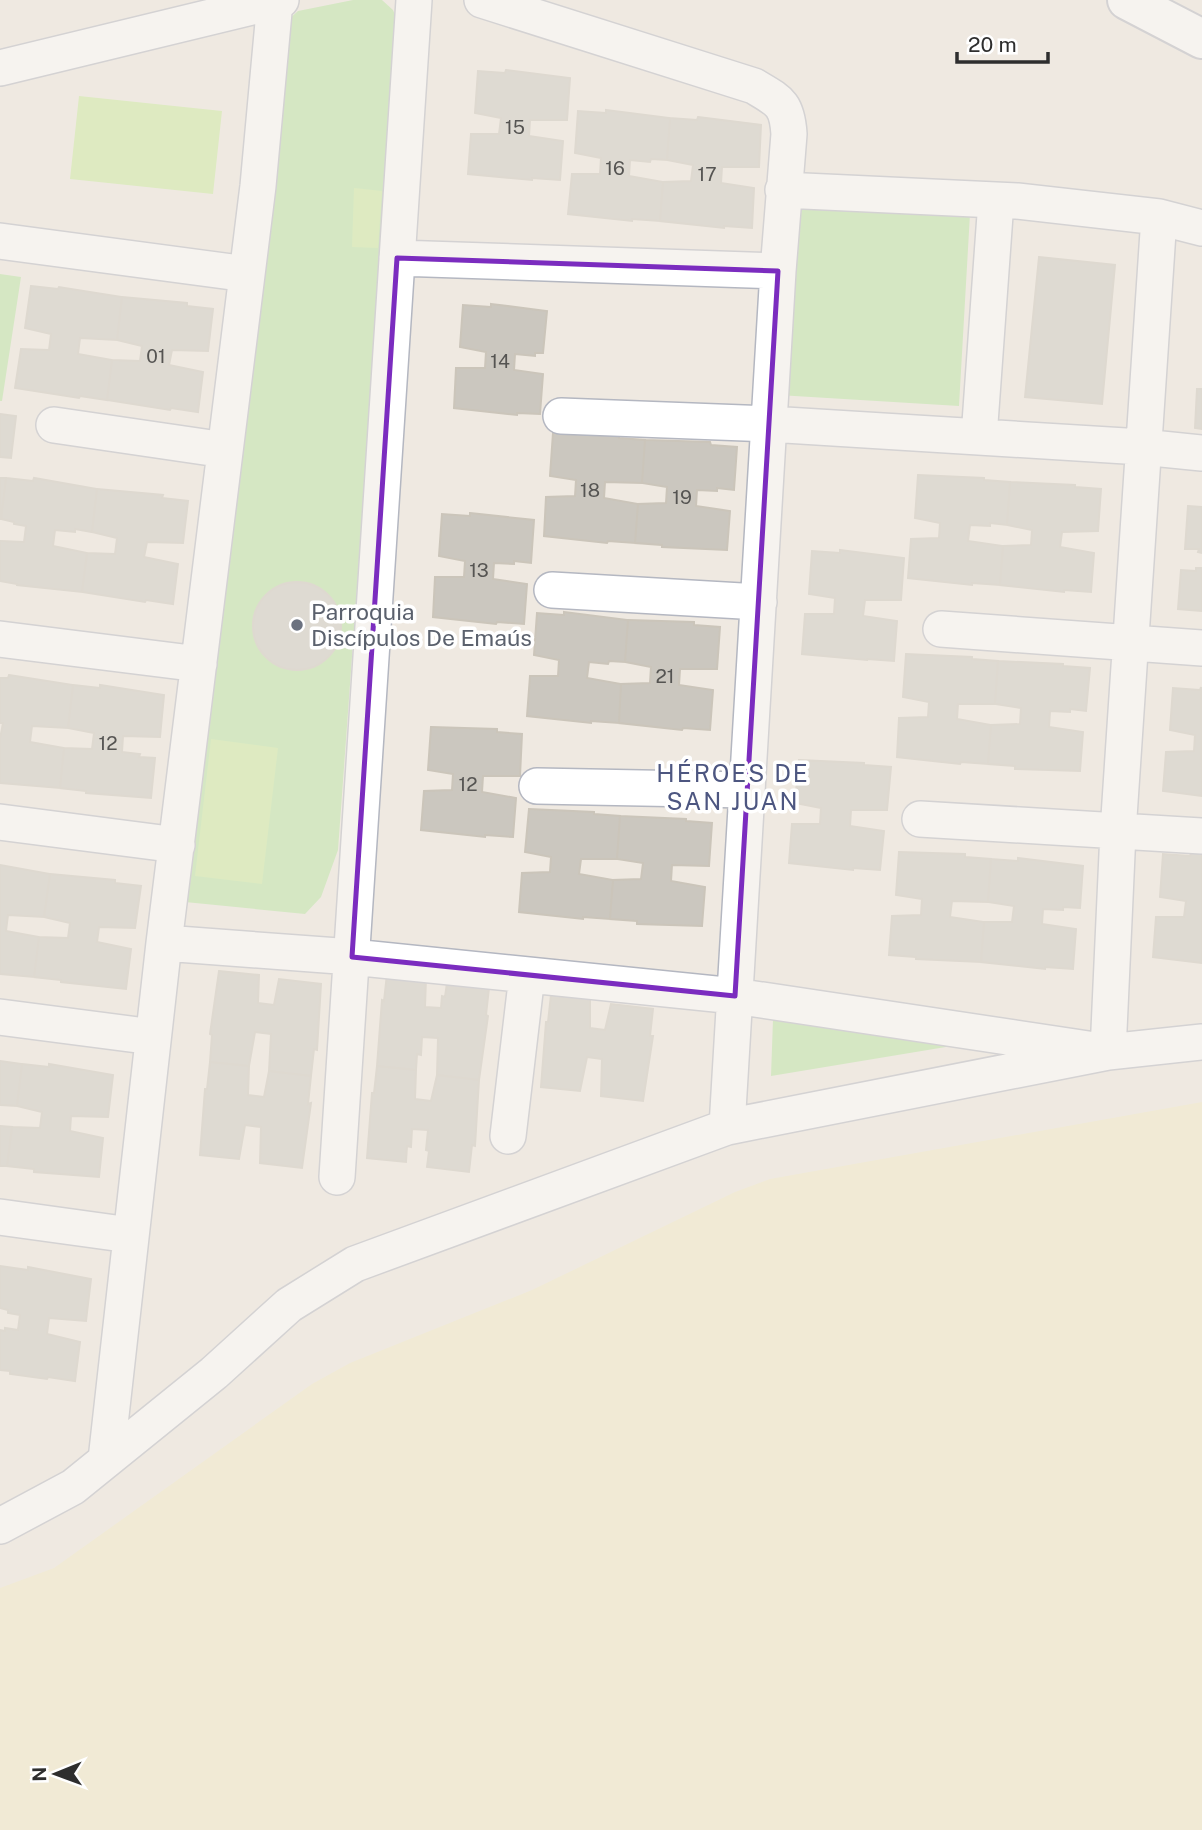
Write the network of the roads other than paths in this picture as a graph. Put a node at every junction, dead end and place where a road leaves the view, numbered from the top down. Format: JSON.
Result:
{"nodes":[{"id":1,"x":281,"y":0,"type":"edge"},
{"id":2,"x":414,"y":0,"type":"edge"},
{"id":3,"x":482,"y":0,"type":"edge"},
{"id":4,"x":1127,"y":0,"type":"edge"},
{"id":5,"x":275,"y":1,"type":"edge"},
{"id":6,"x":1202,"y":39,"type":"edge"},
{"id":7,"x":0,"y":68,"type":"edge"},
{"id":8,"x":783,"y":190,"type":"junction"},
{"id":9,"x":996,"y":201,"type":"junction"},
{"id":10,"x":1158,"y":217,"type":"junction"},
{"id":11,"x":1202,"y":228,"type":"edge"},
{"id":12,"x":0,"y":241,"type":"edge"},
{"id":13,"x":397,"y":258,"type":"junction"},
{"id":14,"x":778,"y":271,"type":"junction"},
{"id":15,"x":247,"y":274,"type":"junction"},
{"id":16,"x":561,"y":416,"type":"dead end"},
{"id":17,"x":769,"y":424,"type":"junction"},
{"id":18,"x":54,"y":425,"type":"dead end"},
{"id":19,"x":979,"y":437,"type":"junction"},
{"id":20,"x":1142,"y":447,"type":"junction"},
{"id":21,"x":225,"y":450,"type":"junction"},
{"id":22,"x":1202,"y":453,"type":"edge"},
{"id":23,"x":552,"y":590,"type":"dead end"},
{"id":24,"x":759,"y":602,"type":"junction"},
{"id":25,"x":941,"y":629,"type":"dead end"},
{"id":26,"x":0,"y":639,"type":"edge"},
{"id":27,"x":1132,"y":642,"type":"junction"},
{"id":28,"x":1202,"y":648,"type":"edge"},
{"id":29,"x":199,"y":664,"type":"junction"},
{"id":30,"x":537,"y":786,"type":"dead end"},
{"id":31,"x":747,"y":790,"type":"junction"},
{"id":32,"x":920,"y":819,"type":"dead end"},
{"id":33,"x":0,"y":822,"type":"edge"},
{"id":34,"x":1118,"y":832,"type":"junction"},
{"id":35,"x":1202,"y":836,"type":"edge"},
{"id":36,"x":177,"y":845,"type":"junction"},
{"id":37,"x":164,"y":943,"type":"junction"},
{"id":38,"x":352,"y":957,"type":"junction"},
{"id":39,"x":527,"y":975,"type":"junction"},
{"id":40,"x":735,"y":996,"type":"junction"},
{"id":41,"x":0,"y":1017,"type":"edge"},
{"id":42,"x":153,"y":1037,"type":"junction"},
{"id":43,"x":1202,"y":1042,"type":"edge"},
{"id":44,"x":1108,"y":1052,"type":"junction"},
{"id":45,"x":727,"y":1127,"type":"junction"},
{"id":46,"x":508,"y":1136,"type":"dead end"},
{"id":47,"x":337,"y":1177,"type":"dead end"},
{"id":48,"x":0,"y":1217,"type":"edge"},
{"id":49,"x":130,"y":1235,"type":"junction"},
{"id":50,"x":106,"y":1460,"type":"junction"},
{"id":51,"x":0,"y":1525,"type":"edge"}],
"edges":[{"from":1,"to":5,"type":"street"},
{"from":2,"to":13,"type":"street"},
{"from":3,"to":8,"type":"street"},
{"from":4,"to":6,"type":"main road"},
{"from":5,"to":7,"type":"street"},
{"from":5,"to":15,"type":"street"},
{"from":8,"to":9,"type":"street"},
{"from":8,"to":14,"type":"street"},
{"from":9,"to":10,"type":"street"},
{"from":9,"to":19,"type":"street"},
{"from":10,"to":11,"type":"street"},
{"from":10,"to":20,"type":"street"},
{"from":12,"to":15,"type":"street"},
{"from":13,"to":14,"type":"street"},
{"from":13,"to":38,"type":"street"},
{"from":14,"to":17,"type":"street"},
{"from":15,"to":21,"type":"street"},
{"from":16,"to":17,"type":"street"},
{"from":17,"to":19,"type":"street"},
{"from":17,"to":24,"type":"street"},
{"from":18,"to":21,"type":"street"},
{"from":19,"to":20,"type":"street"},
{"from":20,"to":22,"type":"street"},
{"from":20,"to":27,"type":"street"},
{"from":21,"to":29,"type":"street"},
{"from":23,"to":24,"type":"street"},
{"from":24,"to":31,"type":"street"},
{"from":25,"to":27,"type":"street"},
{"from":26,"to":29,"type":"street"},
{"from":27,"to":28,"type":"street"},
{"from":27,"to":34,"type":"street"},
{"from":29,"to":36,"type":"street"},
{"from":30,"to":31,"type":"street"},
{"from":31,"to":40,"type":"street"},
{"from":32,"to":34,"type":"street"},
{"from":33,"to":36,"type":"street"},
{"from":34,"to":35,"type":"street"},
{"from":34,"to":44,"type":"street"},
{"from":36,"to":37,"type":"street"},
{"from":37,"to":38,"type":"street"},
{"from":37,"to":42,"type":"street"},
{"from":38,"to":39,"type":"street"},
{"from":38,"to":47,"type":"street"},
{"from":39,"to":40,"type":"street"},
{"from":39,"to":46,"type":"street"},
{"from":40,"to":44,"type":"street"},
{"from":40,"to":45,"type":"street"},
{"from":41,"to":42,"type":"street"},
{"from":42,"to":49,"type":"street"},
{"from":43,"to":44,"type":"street"},
{"from":44,"to":45,"type":"street"},
{"from":45,"to":50,"type":"street"},
{"from":48,"to":49,"type":"street"},
{"from":49,"to":50,"type":"street"},
{"from":50,"to":51,"type":"street"}]}
